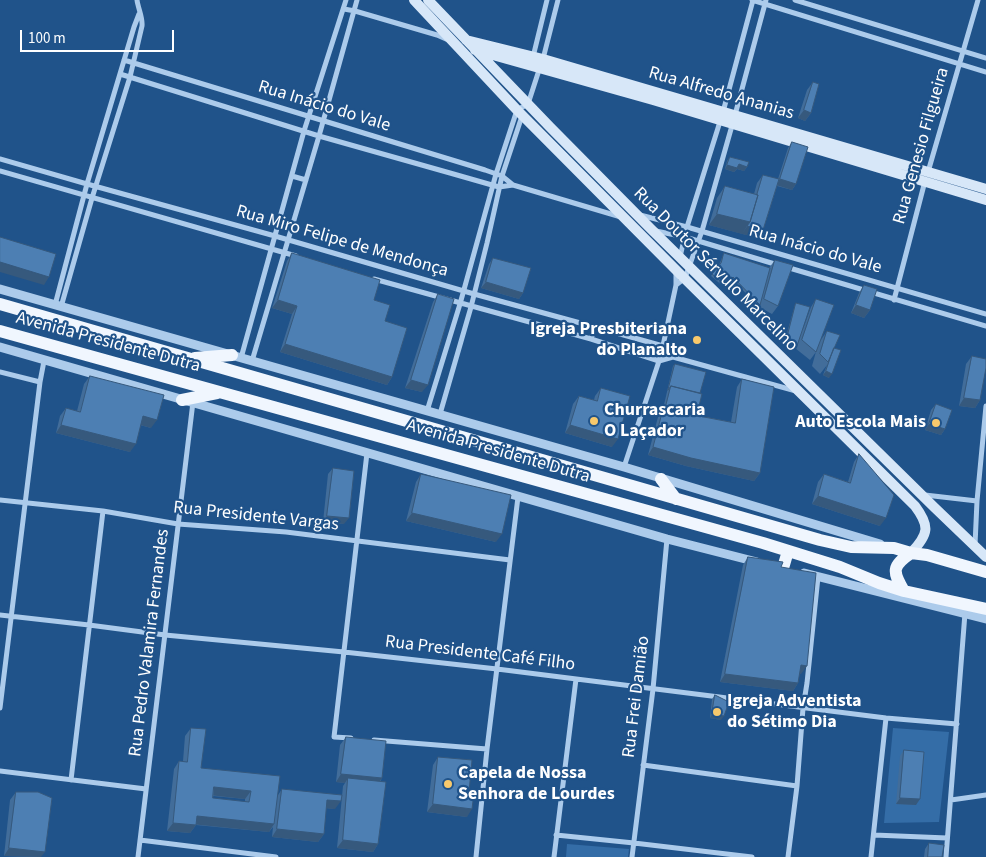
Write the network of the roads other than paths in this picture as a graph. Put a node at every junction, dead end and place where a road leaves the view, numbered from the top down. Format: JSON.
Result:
{"nodes":[{"id":1,"x":137,"y":0,"type":"edge"},
{"id":2,"x":346,"y":0,"type":"edge"},
{"id":3,"x":357,"y":0,"type":"edge"},
{"id":4,"x":414,"y":0,"type":"edge"},
{"id":5,"x":428,"y":0,"type":"edge"},
{"id":6,"x":547,"y":0,"type":"edge"},
{"id":7,"x":558,"y":0,"type":"edge"},
{"id":8,"x":753,"y":0,"type":"edge"},
{"id":9,"x":795,"y":0,"type":"edge"},
{"id":10,"x":978,"y":0,"type":"edge"},
{"id":11,"x":766,"y":2,"type":"edge"},
{"id":12,"x":344,"y":9,"type":"junction"},
{"id":13,"x":354,"y":11,"type":"junction"},
{"id":14,"x":139,"y":14,"type":"junction"},
{"id":15,"x":441,"y":34,"type":"junction"},
{"id":16,"x":460,"y":42,"type":"junction"},
{"id":17,"x":475,"y":50,"type":"junction"},
{"id":18,"x":964,"y":51,"type":"junction"},
{"id":19,"x":986,"y":58,"type":"edge"},
{"id":20,"x":124,"y":60,"type":"junction"},
{"id":21,"x":538,"y":61,"type":"junction"},
{"id":22,"x":134,"y":64,"type":"junction"},
{"id":23,"x":960,"y":64,"type":"junction"},
{"id":24,"x":986,"y":72,"type":"edge"},
{"id":25,"x":120,"y":74,"type":"junction"},
{"id":26,"x":130,"y":77,"type":"junction"},
{"id":27,"x":528,"y":104,"type":"junction"},
{"id":28,"x":520,"y":113,"type":"junction"},
{"id":29,"x":722,"y":116,"type":"junction"},
{"id":30,"x":308,"y":117,"type":"junction"},
{"id":31,"x":734,"y":120,"type":"junction"},
{"id":32,"x":323,"y":121,"type":"junction"},
{"id":33,"x":304,"y":131,"type":"junction"},
{"id":34,"x":319,"y":136,"type":"junction"},
{"id":35,"x":0,"y":159,"type":"edge"},
{"id":36,"x":12,"y":163,"type":"junction"},
{"id":37,"x":0,"y":171,"type":"edge"},
{"id":38,"x":9,"y":174,"type":"junction"},
{"id":39,"x":496,"y":174,"type":"junction"},
{"id":40,"x":292,"y":176,"type":"junction"},
{"id":41,"x":502,"y":176,"type":"junction"},
{"id":42,"x":926,"y":177,"type":"junction"},
{"id":43,"x":306,"y":180,"type":"junction"},
{"id":44,"x":87,"y":184,"type":"junction"},
{"id":45,"x":492,"y":185,"type":"junction"},
{"id":46,"x":513,"y":185,"type":"junction"},
{"id":47,"x":96,"y":187,"type":"junction"},
{"id":48,"x":499,"y":187,"type":"junction"},
{"id":49,"x":986,"y":189,"type":"edge"},
{"id":50,"x":84,"y":196,"type":"junction"},
{"id":51,"x":92,"y":198,"type":"junction"},
{"id":52,"x":986,"y":200,"type":"edge"},
{"id":53,"x":632,"y":217,"type":"junction"},
{"id":54,"x":688,"y":227,"type":"junction"},
{"id":55,"x":651,"y":229,"type":"junction"},
{"id":56,"x":702,"y":232,"type":"junction"},
{"id":57,"x":275,"y":236,"type":"junction"},
{"id":58,"x":685,"y":237,"type":"junction"},
{"id":59,"x":288,"y":240,"type":"junction"},
{"id":60,"x":477,"y":241,"type":"junction"},
{"id":61,"x":699,"y":241,"type":"junction"},
{"id":62,"x":487,"y":243,"type":"junction"},
{"id":63,"x":272,"y":249,"type":"junction"},
{"id":64,"x":284,"y":253,"type":"junction"},
{"id":65,"x":680,"y":257,"type":"junction"},
{"id":66,"x":302,"y":258,"type":"edge"},
{"id":67,"x":689,"y":266,"type":"junction"},
{"id":68,"x":676,"y":269,"type":"junction"},
{"id":69,"x":367,"y":277,"type":"edge"},
{"id":70,"x":685,"y":278,"type":"junction"},
{"id":71,"x":676,"y":285,"type":"junction"},
{"id":72,"x":897,"y":288,"type":"junction"},
{"id":73,"x":0,"y":289,"type":"edge"},
{"id":74,"x":463,"y":291,"type":"junction"},
{"id":75,"x":474,"y":294,"type":"junction"},
{"id":76,"x":894,"y":300,"type":"junction"},
{"id":77,"x":0,"y":304,"type":"edge"},
{"id":78,"x":460,"y":304,"type":"junction"},
{"id":79,"x":58,"y":306,"type":"junction"},
{"id":80,"x":471,"y":306,"type":"junction"},
{"id":81,"x":986,"y":314,"type":"edge"},
{"id":82,"x":986,"y":326,"type":"edge"},
{"id":83,"x":595,"y":327,"type":"junction"},
{"id":84,"x":0,"y":332,"type":"edge"},
{"id":85,"x":590,"y":339,"type":"junction"},
{"id":86,"x":663,"y":346,"type":"junction"},
{"id":87,"x":0,"y":347,"type":"edge"},
{"id":88,"x":237,"y":356,"type":"junction"},
{"id":89,"x":673,"y":357,"type":"junction"},
{"id":90,"x":186,"y":358,"type":"junction"},
{"id":91,"x":44,"y":361,"type":"junction"},
{"id":92,"x":252,"y":361,"type":"junction"},
{"id":93,"x":659,"y":361,"type":"junction"},
{"id":94,"x":0,"y":372,"type":"edge"},
{"id":95,"x":40,"y":382,"type":"junction"},
{"id":96,"x":221,"y":393,"type":"junction"},
{"id":97,"x":801,"y":393,"type":"junction"},
{"id":98,"x":188,"y":401,"type":"junction"},
{"id":99,"x":986,"y":406,"type":"edge"},
{"id":100,"x":427,"y":411,"type":"junction"},
{"id":101,"x":440,"y":414,"type":"junction"},
{"id":102,"x":367,"y":453,"type":"junction"},
{"id":103,"x":624,"y":467,"type":"junction"},
{"id":104,"x":661,"y":478,"type":"junction"},
{"id":105,"x":922,"y":495,"type":"junction"},
{"id":106,"x":518,"y":497,"type":"junction"},
{"id":107,"x":676,"y":499,"type":"junction"},
{"id":108,"x":0,"y":500,"type":"edge"},
{"id":109,"x":977,"y":502,"type":"junction"},
{"id":110,"x":26,"y":503,"type":"junction"},
{"id":111,"x":102,"y":512,"type":"junction"},
{"id":112,"x":178,"y":524,"type":"junction"},
{"id":113,"x":667,"y":539,"type":"junction"},
{"id":114,"x":356,"y":541,"type":"junction"},
{"id":115,"x":975,"y":547,"type":"junction"},
{"id":116,"x":894,"y":548,"type":"junction"},
{"id":117,"x":788,"y":551,"type":"junction"},
{"id":118,"x":911,"y":553,"type":"junction"},
{"id":119,"x":986,"y":557,"type":"edge"},
{"id":120,"x":510,"y":560,"type":"junction"},
{"id":121,"x":775,"y":566,"type":"junction"},
{"id":122,"x":986,"y":572,"type":"edge"},
{"id":123,"x":818,"y":577,"type":"junction"},
{"id":124,"x":904,"y":591,"type":"junction"},
{"id":125,"x":986,"y":609,"type":"edge"},
{"id":126,"x":966,"y":610,"type":"junction"},
{"id":127,"x":0,"y":615,"type":"edge"},
{"id":128,"x":11,"y":616,"type":"junction"},
{"id":129,"x":986,"y":620,"type":"edge"},
{"id":130,"x":89,"y":625,"type":"junction"},
{"id":131,"x":165,"y":635,"type":"junction"},
{"id":132,"x":344,"y":652,"type":"junction"},
{"id":133,"x":497,"y":669,"type":"junction"},
{"id":134,"x":576,"y":679,"type":"junction"},
{"id":135,"x":653,"y":688,"type":"junction"},
{"id":136,"x":1,"y":692,"type":"edge"},
{"id":137,"x":0,"y":708,"type":"edge"},
{"id":138,"x":803,"y":708,"type":"junction"},
{"id":139,"x":886,"y":718,"type":"junction"},
{"id":140,"x":956,"y":724,"type":"junction"},
{"id":141,"x":354,"y":738,"type":"edge"},
{"id":142,"x":373,"y":740,"type":"edge"},
{"id":143,"x":488,"y":749,"type":"junction"},
{"id":144,"x":643,"y":765,"type":"junction"},
{"id":145,"x":0,"y":771,"type":"edge"},
{"id":146,"x":71,"y":780,"type":"junction"},
{"id":147,"x":797,"y":786,"type":"junction"},
{"id":148,"x":146,"y":789,"type":"junction"},
{"id":149,"x":986,"y":795,"type":"edge"},
{"id":150,"x":951,"y":800,"type":"junction"},
{"id":151,"x":556,"y":835,"type":"junction"},
{"id":152,"x":874,"y":835,"type":"junction"},
{"id":153,"x":947,"y":838,"type":"junction"},
{"id":154,"x":140,"y":840,"type":"junction"},
{"id":155,"x":634,"y":843,"type":"junction"},
{"id":156,"x":709,"y":854,"type":"edge"},
{"id":157,"x":138,"y":857,"type":"edge"},
{"id":158,"x":276,"y":857,"type":"edge"},
{"id":159,"x":476,"y":857,"type":"edge"},
{"id":160,"x":554,"y":857,"type":"edge"},
{"id":161,"x":632,"y":857,"type":"edge"},
{"id":162,"x":752,"y":857,"type":"edge"},
{"id":163,"x":788,"y":857,"type":"edge"},
{"id":164,"x":872,"y":857,"type":"edge"},
{"id":165,"x":946,"y":857,"type":"edge"}],
"edges":[{"from":1,"to":14,"type":"street"},
{"from":2,"to":12,"type":"street"},
{"from":3,"to":13,"type":"street"},
{"from":4,"to":15,"type":"main road","name":"Rua Doutor Sérvulo Marcelino"},
{"from":5,"to":16,"type":"main road","name":"Rua Doutor Sérvulo Marcelino"},
{"from":6,"to":21,"type":"street"},
{"from":7,"to":21,"type":"street"},
{"from":8,"to":11,"type":"street"},
{"from":8,"to":29,"type":"street"},
{"from":9,"to":18,"type":"street"},
{"from":10,"to":18,"type":"street","name":"Rua Genesio Filgueira"},
{"from":11,"to":23,"type":"street"},
{"from":11,"to":31,"type":"street"},
{"from":12,"to":13,"type":"street"},
{"from":12,"to":30,"type":"street"},
{"from":13,"to":15,"type":"street"},
{"from":13,"to":32,"type":"street"},
{"from":14,"to":20,"type":"street"},
{"from":14,"to":22,"type":"street"},
{"from":15,"to":16,"type":"main road","name":"Rua Doutor Sérvulo Marcelino"},
{"from":16,"to":17,"type":"main road","name":"Rua Alfredo Ananias"},
{"from":16,"to":21,"type":"main road","name":"Rua Alfredo Ananias"},
{"from":16,"to":28,"type":"main road","name":"Rua Doutor Sérvulo Marcelino"},
{"from":17,"to":21,"type":"main road","name":"Rua Alfredo Ananias"},
{"from":17,"to":27,"type":"main road","name":"Rua Doutor Sérvulo Marcelino"},
{"from":18,"to":19,"type":"street"},
{"from":18,"to":23,"type":"street","name":"Rua Genesio Filgueira"},
{"from":20,"to":22,"type":"street","name":"Rua Inácio do Vale"},
{"from":20,"to":25,"type":"street"},
{"from":21,"to":27,"type":"street"},
{"from":21,"to":29,"type":"main road","name":"Rua Alfredo Ananias"},
{"from":22,"to":26,"type":"street"},
{"from":22,"to":30,"type":"street","name":"Rua Inácio do Vale"},
{"from":23,"to":24,"type":"street"},
{"from":23,"to":42,"type":"street","name":"Rua Genesio Filgueira"},
{"from":25,"to":26,"type":"street","name":"Rua Inácio do Vale"},
{"from":25,"to":44,"type":"street"},
{"from":26,"to":33,"type":"street","name":"Rua Inácio do Vale"},
{"from":26,"to":47,"type":"street"},
{"from":27,"to":28,"type":"street"},
{"from":27,"to":53,"type":"main road","name":"Rua Doutor Sérvulo Marcelino"},
{"from":28,"to":39,"type":"street"},
{"from":28,"to":41,"type":"street"},
{"from":28,"to":53,"type":"main road","name":"Rua Doutor Sérvulo Marcelino"},
{"from":29,"to":31,"type":"main road","name":"Rua Alfredo Ananias"},
{"from":29,"to":54,"type":"street"},
{"from":30,"to":32,"type":"street","name":"Rua Inácio do Vale"},
{"from":30,"to":33,"type":"street"},
{"from":31,"to":42,"type":"main road","name":"Rua Alfredo Ananias"},
{"from":31,"to":56,"type":"street"},
{"from":32,"to":34,"type":"street"},
{"from":32,"to":39,"type":"street","name":"Rua Inácio do Vale"},
{"from":33,"to":34,"type":"street","name":"Rua Inácio do Vale"},
{"from":33,"to":40,"type":"street"},
{"from":34,"to":43,"type":"street"},
{"from":34,"to":45,"type":"street","name":"Rua Inácio do Vale"},
{"from":35,"to":36,"type":"street","name":"Rua Miro Felipe de Mendonça"},
{"from":36,"to":38,"type":"street"},
{"from":36,"to":44,"type":"street","name":"Rua Miro Felipe de Mendonça"},
{"from":37,"to":38,"type":"street","name":"Rua Miro Felipe de Mendonça"},
{"from":38,"to":50,"type":"street","name":"Rua Miro Felipe de Mendonça"},
{"from":39,"to":41,"type":"street","name":"Rua Inácio do Vale"},
{"from":39,"to":45,"type":"street"},
{"from":40,"to":43,"type":"street"},
{"from":40,"to":57,"type":"street"},
{"from":41,"to":46,"type":"street","name":"Rua Inácio do Vale"},
{"from":41,"to":48,"type":"street"},
{"from":42,"to":49,"type":"main road","name":"Rua Alfredo Ananias"},
{"from":42,"to":52,"type":"main road","name":"Rua Alfredo Ananias"},
{"from":42,"to":72,"type":"street","name":"Rua Genesio Filgueira"},
{"from":43,"to":59,"type":"street"},
{"from":44,"to":47,"type":"street","name":"Rua Miro Felipe de Mendonça"},
{"from":44,"to":50,"type":"street"},
{"from":45,"to":48,"type":"street","name":"Rua Inácio do Vale"},
{"from":45,"to":60,"type":"street"},
{"from":46,"to":48,"type":"street","name":"Rua Inácio do Vale"},
{"from":46,"to":53,"type":"street","name":"Rua Inácio do Vale"},
{"from":47,"to":51,"type":"street"},
{"from":47,"to":57,"type":"street","name":"Rua Miro Felipe de Mendonça"},
{"from":48,"to":62,"type":"street"},
{"from":50,"to":51,"type":"street","name":"Rua Miro Felipe de Mendonça"},
{"from":50,"to":79,"type":"street"},
{"from":51,"to":63,"type":"street","name":"Rua Miro Felipe de Mendonça"},
{"from":51,"to":79,"type":"street"},
{"from":53,"to":54,"type":"street","name":"Rua Inácio do Vale"},
{"from":53,"to":55,"type":"main road","name":"Rua Doutor Sérvulo Marcelino"},
{"from":53,"to":68,"type":"main road","name":"Rua Doutor Sérvulo Marcelino"},
{"from":54,"to":56,"type":"street","name":"Rua Inácio do Vale"},
{"from":54,"to":58,"type":"street"},
{"from":55,"to":58,"type":"street","name":"Rua Inácio do Vale"},
{"from":55,"to":65,"type":"main road","name":"Rua Doutor Sérvulo Marcelino"},
{"from":56,"to":61,"type":"street"},
{"from":56,"to":72,"type":"street","name":"Rua Inácio do Vale"},
{"from":57,"to":59,"type":"street","name":"Rua Miro Felipe de Mendonça"},
{"from":57,"to":63,"type":"street"},
{"from":58,"to":61,"type":"street","name":"Rua Inácio do Vale"},
{"from":58,"to":65,"type":"street"},
{"from":59,"to":64,"type":"street"},
{"from":59,"to":74,"type":"street","name":"Rua Miro Felipe de Mendonça"},
{"from":60,"to":62,"type":"street"},
{"from":60,"to":74,"type":"street"},
{"from":61,"to":67,"type":"street"},
{"from":61,"to":76,"type":"street","name":"Rua Inácio do Vale"},
{"from":62,"to":75,"type":"street"},
{"from":63,"to":64,"type":"street","name":"Rua Miro Felipe de Mendonça"},
{"from":63,"to":88,"type":"street"},
{"from":64,"to":66,"type":"street","name":"Rua Miro Felipe de Mendonça"},
{"from":64,"to":92,"type":"street"},
{"from":65,"to":67,"type":"main road","name":"Rua Doutor Sérvulo Marcelino"},
{"from":65,"to":68,"type":"street"},
{"from":67,"to":70,"type":"street"},
{"from":67,"to":105,"type":"main road","name":"Rua Doutor Sérvulo Marcelino"},
{"from":68,"to":70,"type":"main road","name":"Rua Doutor Sérvulo Marcelino"},
{"from":68,"to":71,"type":"street"},
{"from":69,"to":78,"type":"street","name":"Rua Miro Felipe de Mendonça"},
{"from":70,"to":71,"type":"street"},
{"from":70,"to":97,"type":"main road","name":"Rua Doutor Sérvulo Marcelino"},
{"from":71,"to":86,"type":"street"},
{"from":72,"to":76,"type":"street","name":"Rua Genesio Filgueira"},
{"from":72,"to":81,"type":"street","name":"Rua Inácio do Vale"},
{"from":73,"to":79,"type":"street","name":"Avenida Presidente Dutra"},
{"from":74,"to":75,"type":"street","name":"Rua Miro Felipe de Mendonça"},
{"from":74,"to":78,"type":"street"},
{"from":75,"to":80,"type":"street"},
{"from":75,"to":83,"type":"street","name":"Rua Miro Felipe de Mendonça"},
{"from":76,"to":82,"type":"street","name":"Rua Inácio do Vale"},
{"from":77,"to":90,"type":"main road","name":"Avenida Presidente Dutra"},
{"from":78,"to":80,"type":"street","name":"Rua Miro Felipe de Mendonça"},
{"from":78,"to":100,"type":"street"},
{"from":79,"to":88,"type":"street","name":"Avenida Presidente Dutra"},
{"from":80,"to":85,"type":"street","name":"Rua Miro Felipe de Mendonça"},
{"from":80,"to":101,"type":"street"},
{"from":83,"to":85,"type":"street"},
{"from":83,"to":86,"type":"street","name":"Rua Miro Felipe de Mendonça"},
{"from":84,"to":96,"type":"main road","name":"Avenida Presidente Dutra"},
{"from":85,"to":93,"type":"street","name":"Rua Miro Felipe de Mendonça"},
{"from":86,"to":89,"type":"street"},
{"from":86,"to":93,"type":"street"},
{"from":87,"to":91,"type":"street","name":"Avenida Presidente Dutra"},
{"from":88,"to":90,"type":"main road"},
{"from":88,"to":92,"type":"street","name":"Avenida Presidente Dutra"},
{"from":89,"to":93,"type":"street"},
{"from":89,"to":97,"type":"street"},
{"from":90,"to":107,"type":"main road","name":"Avenida Presidente Dutra"},
{"from":91,"to":95,"type":"street"},
{"from":91,"to":98,"type":"street","name":"Avenida Presidente Dutra"},
{"from":92,"to":100,"type":"street","name":"Avenida Presidente Dutra"},
{"from":93,"to":103,"type":"street"},
{"from":94,"to":95,"type":"street"},
{"from":95,"to":110,"type":"street"},
{"from":96,"to":98,"type":"main road"},
{"from":96,"to":117,"type":"main road","name":"Avenida Presidente Dutra"},
{"from":97,"to":118,"type":"main road","name":"Rua Doutor Sérvulo Marcelino"},
{"from":98,"to":102,"type":"street","name":"Avenida Presidente Dutra"},
{"from":98,"to":112,"type":"street","name":"Rua Pedro Valamira Fernandes"},
{"from":99,"to":109,"type":"street"},
{"from":100,"to":101,"type":"street","name":"Avenida Presidente Dutra"},
{"from":101,"to":103,"type":"street","name":"Avenida Presidente Dutra"},
{"from":102,"to":106,"type":"street","name":"Avenida Presidente Dutra"},
{"from":102,"to":114,"type":"street"},
{"from":103,"to":104,"type":"street","name":"Avenida Presidente Dutra"},
{"from":104,"to":107,"type":"main road"},
{"from":104,"to":116,"type":"street","name":"Avenida Presidente Dutra"},
{"from":105,"to":109,"type":"street"},
{"from":105,"to":115,"type":"main road","name":"Rua Doutor Sérvulo Marcelino"},
{"from":106,"to":113,"type":"street","name":"Avenida Presidente Dutra"},
{"from":106,"to":120,"type":"street"},
{"from":107,"to":116,"type":"main road","name":"Avenida Presidente Dutra"},
{"from":108,"to":110,"type":"street","name":"Rua Presidente Vargas"},
{"from":109,"to":115,"type":"street"},
{"from":110,"to":111,"type":"street","name":"Rua Presidente Vargas"},
{"from":110,"to":128,"type":"street"},
{"from":111,"to":112,"type":"street","name":"Rua Presidente Vargas"},
{"from":111,"to":130,"type":"street"},
{"from":112,"to":114,"type":"street","name":"Rua Presidente Vargas"},
{"from":112,"to":131,"type":"street","name":"Rua Pedro Valamira Fernandes"},
{"from":113,"to":121,"type":"street","name":"Avenida Presidente Dutra"},
{"from":113,"to":135,"type":"street","name":"Rua Frei Damião"},
{"from":114,"to":120,"type":"street","name":"Rua Presidente Vargas"},
{"from":114,"to":132,"type":"street"},
{"from":115,"to":119,"type":"main road","name":"Rua Doutor Sérvulo Marcelino"},
{"from":116,"to":118,"type":"main road","name":"Avenida Presidente Dutra"},
{"from":117,"to":121,"type":"main road"},
{"from":117,"to":124,"type":"main road","name":"Avenida Presidente Dutra"},
{"from":118,"to":122,"type":"main road","name":"Avenida Presidente Dutra"},
{"from":118,"to":124,"type":"main road"},
{"from":120,"to":133,"type":"street"},
{"from":121,"to":123,"type":"street","name":"Avenida Presidente Dutra"},
{"from":123,"to":126,"type":"street","name":"Avenida Presidente Dutra"},
{"from":123,"to":138,"type":"street"},
{"from":124,"to":126,"type":"main road","name":"Avenida Presidente Dutra"},
{"from":125,"to":126,"type":"main road","name":"Avenida Presidente Dutra"},
{"from":126,"to":129,"type":"street","name":"Avenida Presidente Dutra"},
{"from":126,"to":140,"type":"street"},
{"from":127,"to":128,"type":"street","name":"Rua Presidente Café Filho"},
{"from":128,"to":130,"type":"street","name":"Rua Presidente Café Filho"},
{"from":128,"to":136,"type":"street"},
{"from":130,"to":131,"type":"street","name":"Rua Presidente Café Filho"},
{"from":130,"to":146,"type":"street"},
{"from":131,"to":132,"type":"street","name":"Rua Presidente Café Filho"},
{"from":131,"to":148,"type":"street","name":"Rua Pedro Valamira Fernandes"},
{"from":132,"to":133,"type":"street","name":"Rua Presidente Café Filho"},
{"from":132,"to":141,"type":"street"},
{"from":133,"to":134,"type":"street","name":"Rua Presidente Café Filho"},
{"from":133,"to":143,"type":"street"},
{"from":134,"to":135,"type":"street","name":"Rua Presidente Café Filho"},
{"from":134,"to":151,"type":"street"},
{"from":135,"to":138,"type":"street","name":"Rua Presidente Café Filho"},
{"from":135,"to":144,"type":"street","name":"Rua Frei Damião"},
{"from":136,"to":137,"type":"street"},
{"from":138,"to":139,"type":"street","name":"Rua Presidente Café Filho"},
{"from":138,"to":147,"type":"street"},
{"from":139,"to":140,"type":"street","name":"Rua Presidente Café Filho"},
{"from":139,"to":152,"type":"street"},
{"from":140,"to":150,"type":"street"},
{"from":142,"to":143,"type":"street"},
{"from":143,"to":159,"type":"street"},
{"from":144,"to":147,"type":"street"},
{"from":144,"to":155,"type":"street","name":"Rua Frei Damião"},
{"from":145,"to":146,"type":"street"},
{"from":146,"to":148,"type":"street"},
{"from":147,"to":163,"type":"street"},
{"from":148,"to":154,"type":"street","name":"Rua Pedro Valamira Fernandes"},
{"from":149,"to":150,"type":"street"},
{"from":150,"to":153,"type":"street"},
{"from":151,"to":155,"type":"street"},
{"from":151,"to":160,"type":"street"},
{"from":152,"to":153,"type":"street"},
{"from":152,"to":164,"type":"street"},
{"from":153,"to":165,"type":"street"},
{"from":154,"to":157,"type":"street","name":"Rua Pedro Valamira Fernandes"},
{"from":154,"to":158,"type":"street"},
{"from":155,"to":156,"type":"street"},
{"from":155,"to":161,"type":"street","name":"Rua Frei Damião"},
{"from":156,"to":162,"type":"street"}]}
